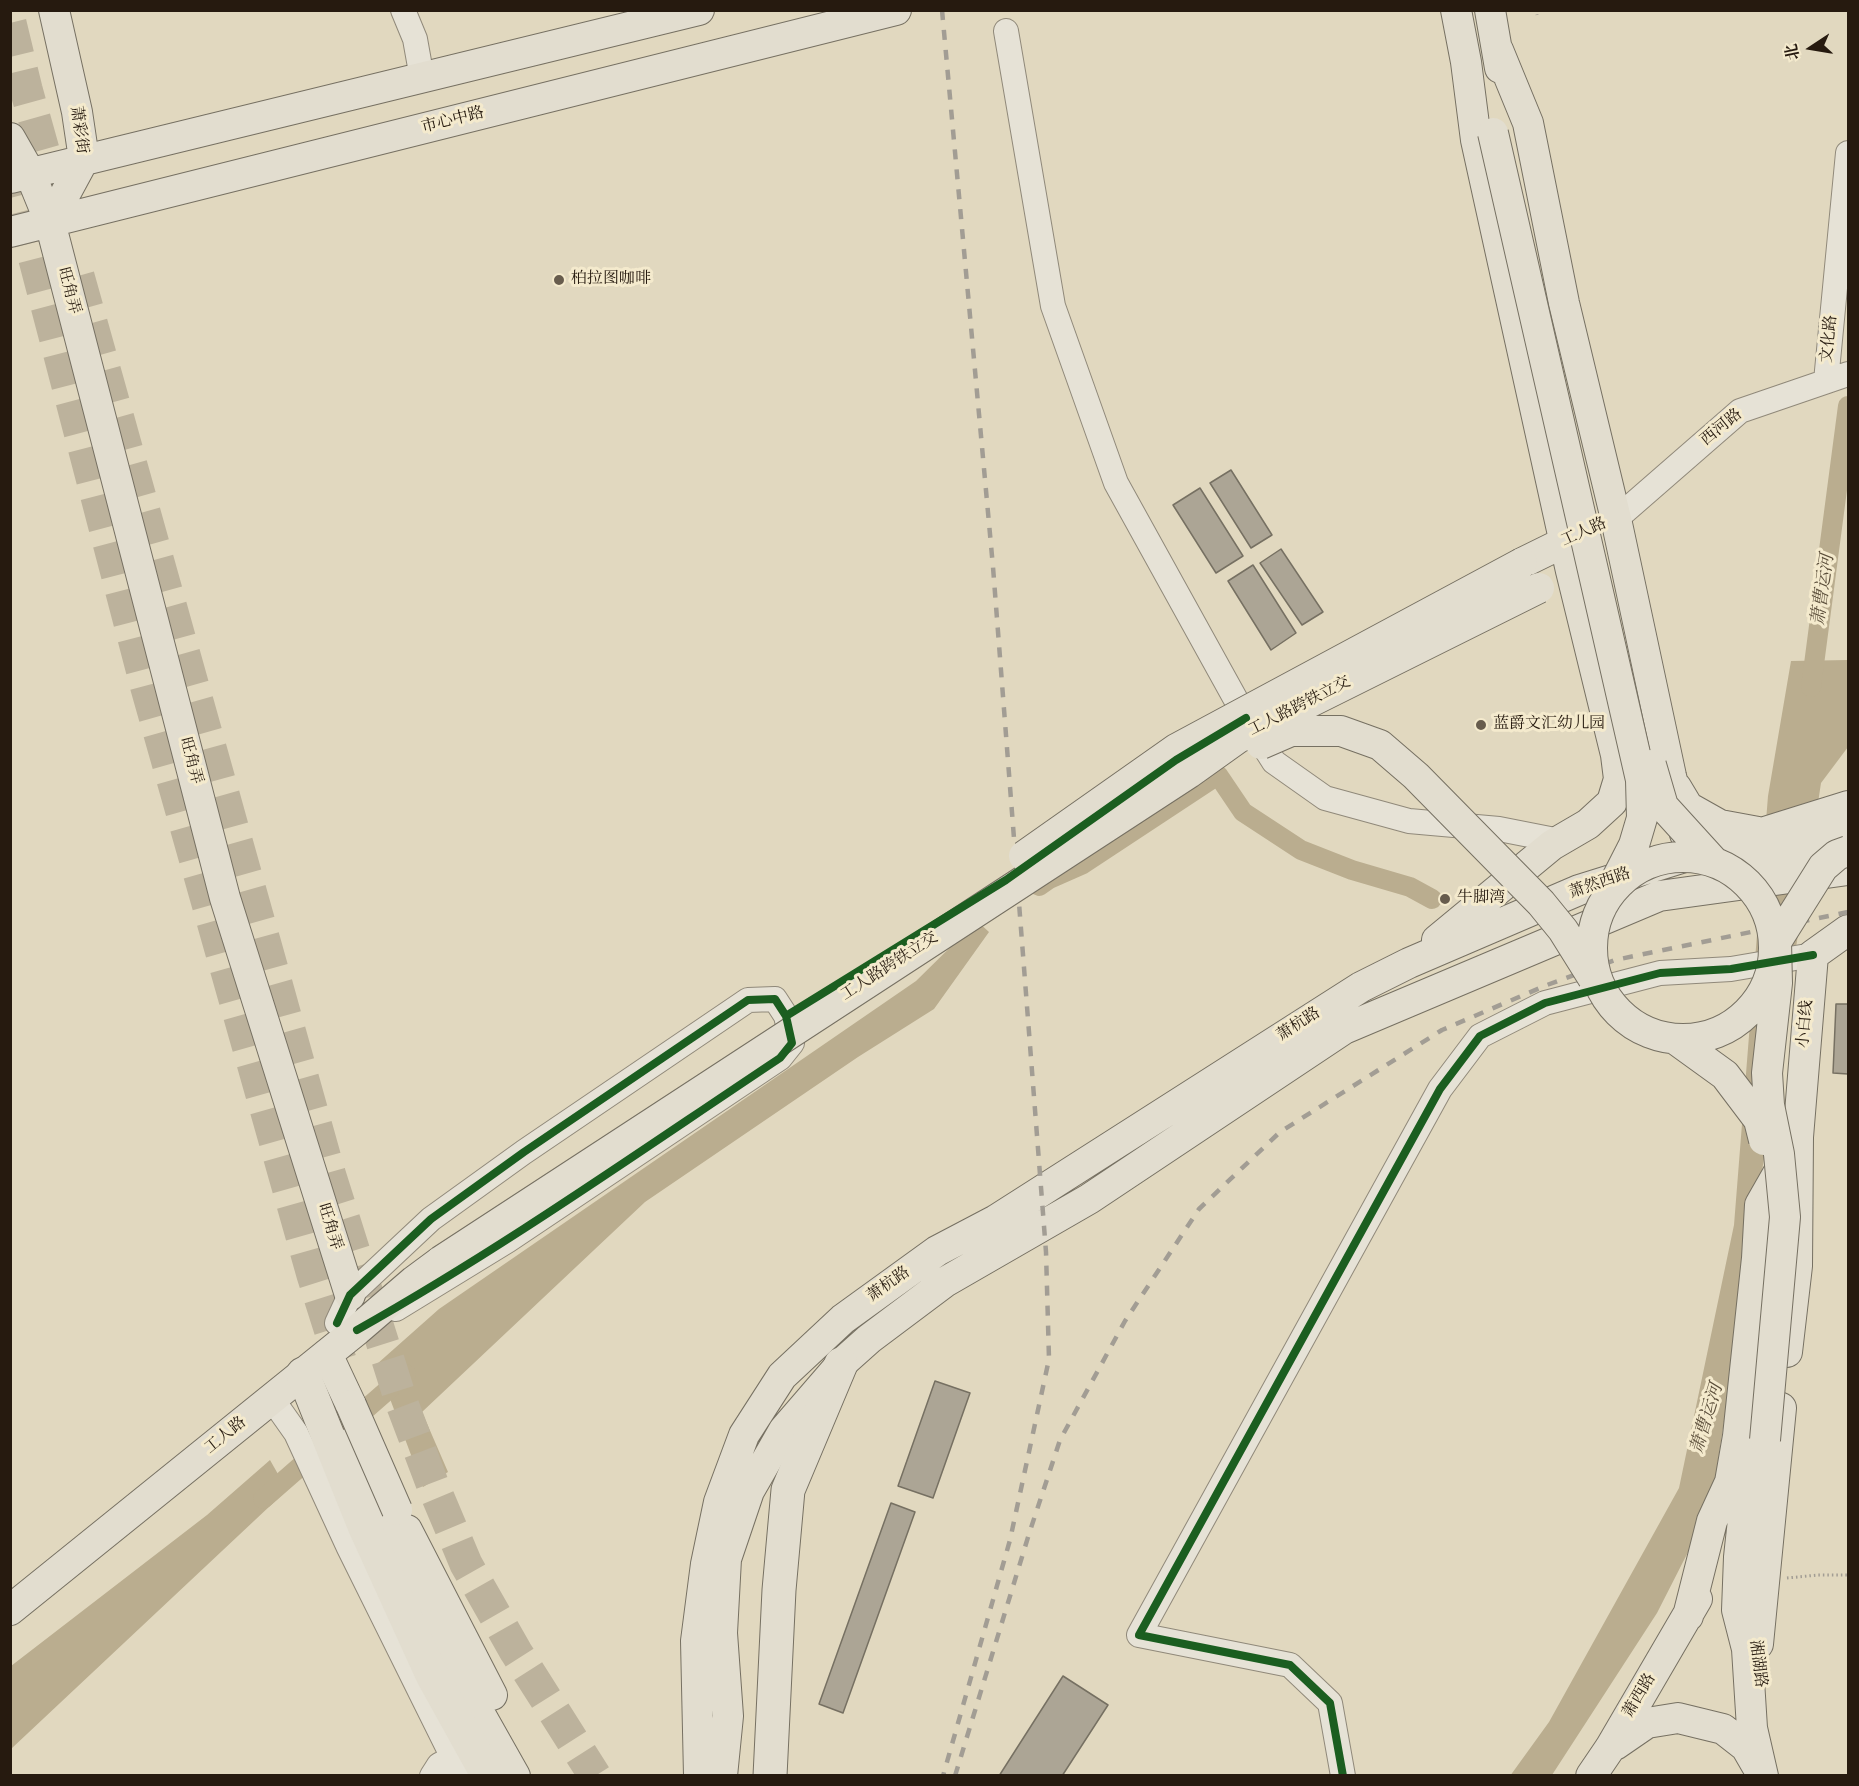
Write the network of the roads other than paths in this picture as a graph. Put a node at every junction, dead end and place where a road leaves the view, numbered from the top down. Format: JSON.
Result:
{"nodes":[{"id":1,"x":54,"y":10,"type":"edge"},
{"id":2,"x":403,"y":10,"type":"edge"},
{"id":3,"x":699,"y":10,"type":"edge"},
{"id":4,"x":896,"y":10,"type":"edge"},
{"id":5,"x":1456,"y":10,"type":"edge"},
{"id":6,"x":1490,"y":10,"type":"edge"},
{"id":7,"x":1006,"y":31,"type":"dead end"},
{"id":8,"x":1498,"y":50,"type":"junction"},
{"id":9,"x":1466,"y":62,"type":"junction"},
{"id":10,"x":422,"y":78,"type":"junction"},
{"id":11,"x":1501,"y":129,"type":"junction"},
{"id":12,"x":10,"y":138,"type":"edge"},
{"id":13,"x":1848,"y":153,"type":"edge"},
{"id":14,"x":84,"y":159,"type":"junction"},
{"id":15,"x":20,"y":176,"type":"edge"},
{"id":16,"x":50,"y":222,"type":"junction"},
{"id":17,"x":10,"y":232,"type":"edge"},
{"id":18,"x":1837,"y":378,"type":"edge"},
{"id":19,"x":1617,"y":519,"type":"junction"},
{"id":20,"x":1565,"y":540,"type":"junction"},
{"id":21,"x":1522,"y":563,"type":"joint"},
{"id":22,"x":1571,"y":571,"type":"junction"},
{"id":23,"x":1539,"y":588,"type":"joint"},
{"id":24,"x":1189,"y":773,"type":"junction"},
{"id":25,"x":1671,"y":776,"type":"junction"},
{"id":26,"x":1848,"y":806,"type":"edge"},
{"id":27,"x":1759,"y":832,"type":"junction"},
{"id":28,"x":1848,"y":836,"type":"edge"},
{"id":29,"x":1560,"y":841,"type":"junction"},
{"id":30,"x":1848,"y":851,"type":"edge"},
{"id":31,"x":1702,"y":858,"type":"junction"},
{"id":32,"x":1848,"y":870,"type":"edge"},
{"id":33,"x":1699,"y":889,"type":"junction"},
{"id":34,"x":1609,"y":894,"type":"junction"},
{"id":35,"x":1848,"y":930,"type":"edge"},
{"id":36,"x":1776,"y":942,"type":"junction"},
{"id":37,"x":1813,"y":955,"type":"junction"},
{"id":38,"x":1409,"y":963,"type":"junction"},
{"id":39,"x":1361,"y":987,"type":"joint"},
{"id":40,"x":1610,"y":1005,"type":"junction"},
{"id":41,"x":1379,"y":1014,"type":"joint"},
{"id":42,"x":1678,"y":1041,"type":"junction"},
{"id":43,"x":1798,"y":1137,"type":"junction"},
{"id":44,"x":436,"y":1255,"type":"junction"},
{"id":45,"x":350,"y":1295,"type":"junction"},
{"id":46,"x":347,"y":1326,"type":"junction"},
{"id":47,"x":315,"y":1364,"type":"junction"},
{"id":48,"x":841,"y":1364,"type":"junction"},
{"id":49,"x":272,"y":1399,"type":"junction"},
{"id":50,"x":328,"y":1417,"type":"junction"},
{"id":51,"x":1756,"y":1446,"type":"junction"},
{"id":52,"x":373,"y":1527,"type":"junction"},
{"id":53,"x":10,"y":1586,"type":"edge"},
{"id":54,"x":10,"y":1610,"type":"edge"},
{"id":55,"x":1737,"y":1610,"type":"junction"},
{"id":56,"x":1688,"y":1616,"type":"junction"},
{"id":57,"x":1758,"y":1644,"type":"junction"},
{"id":58,"x":1610,"y":1748,"type":"junction"},
{"id":59,"x":457,"y":1767,"type":"edge"},
{"id":60,"x":432,"y":1776,"type":"edge"},
{"id":61,"x":488,"y":1776,"type":"edge"},
{"id":62,"x":515,"y":1776,"type":"edge"},
{"id":63,"x":533,"y":1776,"type":"edge"},
{"id":64,"x":699,"y":1776,"type":"edge"},
{"id":65,"x":722,"y":1776,"type":"edge"},
{"id":66,"x":770,"y":1776,"type":"edge"},
{"id":67,"x":1343,"y":1776,"type":"edge"},
{"id":68,"x":1591,"y":1776,"type":"edge"},
{"id":69,"x":1763,"y":1776,"type":"edge"}],
"edges":[{"from":1,"to":14,"type":"main road","name":"萧彩街"},
{"from":2,"to":10,"type":"street"},
{"from":3,"to":10,"type":"main road"},
{"from":4,"to":16,"type":"main road","name":"市心中路"},
{"from":5,"to":9,"type":"main road"},
{"from":6,"to":8,"type":"main road"},
{"from":7,"to":29,"type":"street"},
{"from":8,"to":11,"type":"main road"},
{"from":8,"to":19,"type":"main road"},
{"from":9,"to":11,"type":"main road"},
{"from":9,"to":20,"type":"main road"},
{"from":10,"to":14,"type":"main road"},
{"from":11,"to":31,"type":"main road","bridge":true},
{"from":11,"to":34,"type":"main road","bridge":true},
{"from":12,"to":15,"type":"main road"},
{"from":13,"to":18,"type":"street","name":"文化路"},
{"from":14,"to":15,"type":"main road"},
{"from":14,"to":16,"type":"main road","name":"萧彩街"},
{"from":15,"to":16,"type":"main road"},
{"from":16,"to":17,"type":"main road","name":"市心中路"},
{"from":16,"to":45,"type":"main road","name":"旺角弄"},
{"from":18,"to":19,"type":"street","name":"西河路"},
{"from":19,"to":20,"type":"main road","name":"工人路"},
{"from":19,"to":22,"type":"main road","name":"工人路"},
{"from":19,"to":25,"type":"main road"},
{"from":20,"to":21,"type":"main road","name":"工人路"},
{"from":20,"to":22,"type":"main road"},
{"from":21,"to":44,"type":"main road","name":"工人路跨铁立交","bridge":true},
{"from":22,"to":23,"type":"main road","name":"工人路"},
{"from":22,"to":29,"type":"main road"},
{"from":23,"to":24,"type":"main road","name":"工人路跨铁立交","bridge":true},
{"from":24,"to":40,"type":"main road","bridge":true},
{"from":24,"to":44,"type":"main road","name":"工人路跨铁立交","bridge":true},
{"from":25,"to":27,"type":"main road"},
{"from":25,"to":31,"type":"main road"},
{"from":26,"to":27,"type":"main road","name":"萧然西路"},
{"from":27,"to":31,"type":"main road","name":"萧然西路"},
{"from":28,"to":31,"type":"main road"},
{"from":29,"to":38,"type":"main road"},
{"from":30,"to":36,"type":"main road","bridge":true},
{"from":31,"to":33,"type":"main road"},
{"from":31,"to":34,"type":"main road","bridge":true},
{"from":31,"to":36,"type":"main road","bridge":true},
{"from":31,"to":38,"type":"main road","name":"萧然西路"},
{"from":32,"to":33,"type":"main road","name":"萧然西路"},
{"from":33,"to":41,"type":"main road","name":"萧然西路"},
{"from":34,"to":40,"type":"main road","bridge":true},
{"from":35,"to":37,"type":"main road"},
{"from":36,"to":42,"type":"main road","bridge":true},
{"from":36,"to":51,"type":"main road","bridge":true},
{"from":37,"to":43,"type":"main road","name":"小白线"},
{"from":37,"to":67,"type":"street"},
{"from":38,"to":39,"type":"main road","name":"萧然西路"},
{"from":39,"to":64,"type":"main road","name":"萧杭路"},
{"from":40,"to":42,"type":"main road","bridge":true},
{"from":41,"to":48,"type":"main road","name":"萧杭路"},
{"from":42,"to":51,"type":"main road","bridge":true},
{"from":43,"to":56,"type":"main road"},
{"from":43,"to":57,"type":"main road","name":"小白线"},
{"from":44,"to":46,"type":"main road","name":"工人路"},
{"from":45,"to":46,"type":"street"},
{"from":45,"to":46,"type":"street"},
{"from":46,"to":47,"type":"main road","name":"工人路"},
{"from":46,"to":53,"type":"main road","name":"工人路"},
{"from":47,"to":49,"type":"main road","name":"工人路"},
{"from":47,"to":50,"type":"highway"},
{"from":48,"to":65,"type":"main road","name":"萧杭路"},
{"from":48,"to":66,"type":"highway"},
{"from":49,"to":50,"type":"street"},
{"from":49,"to":54,"type":"main road","name":"工人路"},
{"from":50,"to":52,"type":"highway"},
{"from":51,"to":55,"type":"main road"},
{"from":51,"to":56,"type":"main road"},
{"from":51,"to":57,"type":"main road"},
{"from":52,"to":59,"type":"street"},
{"from":52,"to":61,"type":"highway"},
{"from":52,"to":62,"type":"main road"},
{"from":52,"to":63,"type":"main road"},
{"from":55,"to":56,"type":"main road"},
{"from":55,"to":57,"type":"main road","name":"湘湖路"},
{"from":55,"to":69,"type":"main road"},
{"from":56,"to":58,"type":"main road","name":"萧西路"},
{"from":57,"to":69,"type":"main road","name":"湘湖路"},
{"from":58,"to":68,"type":"main road","name":"萧西路"},
{"from":58,"to":69,"type":"main road"},
{"from":59,"to":60,"type":"street"}]}
